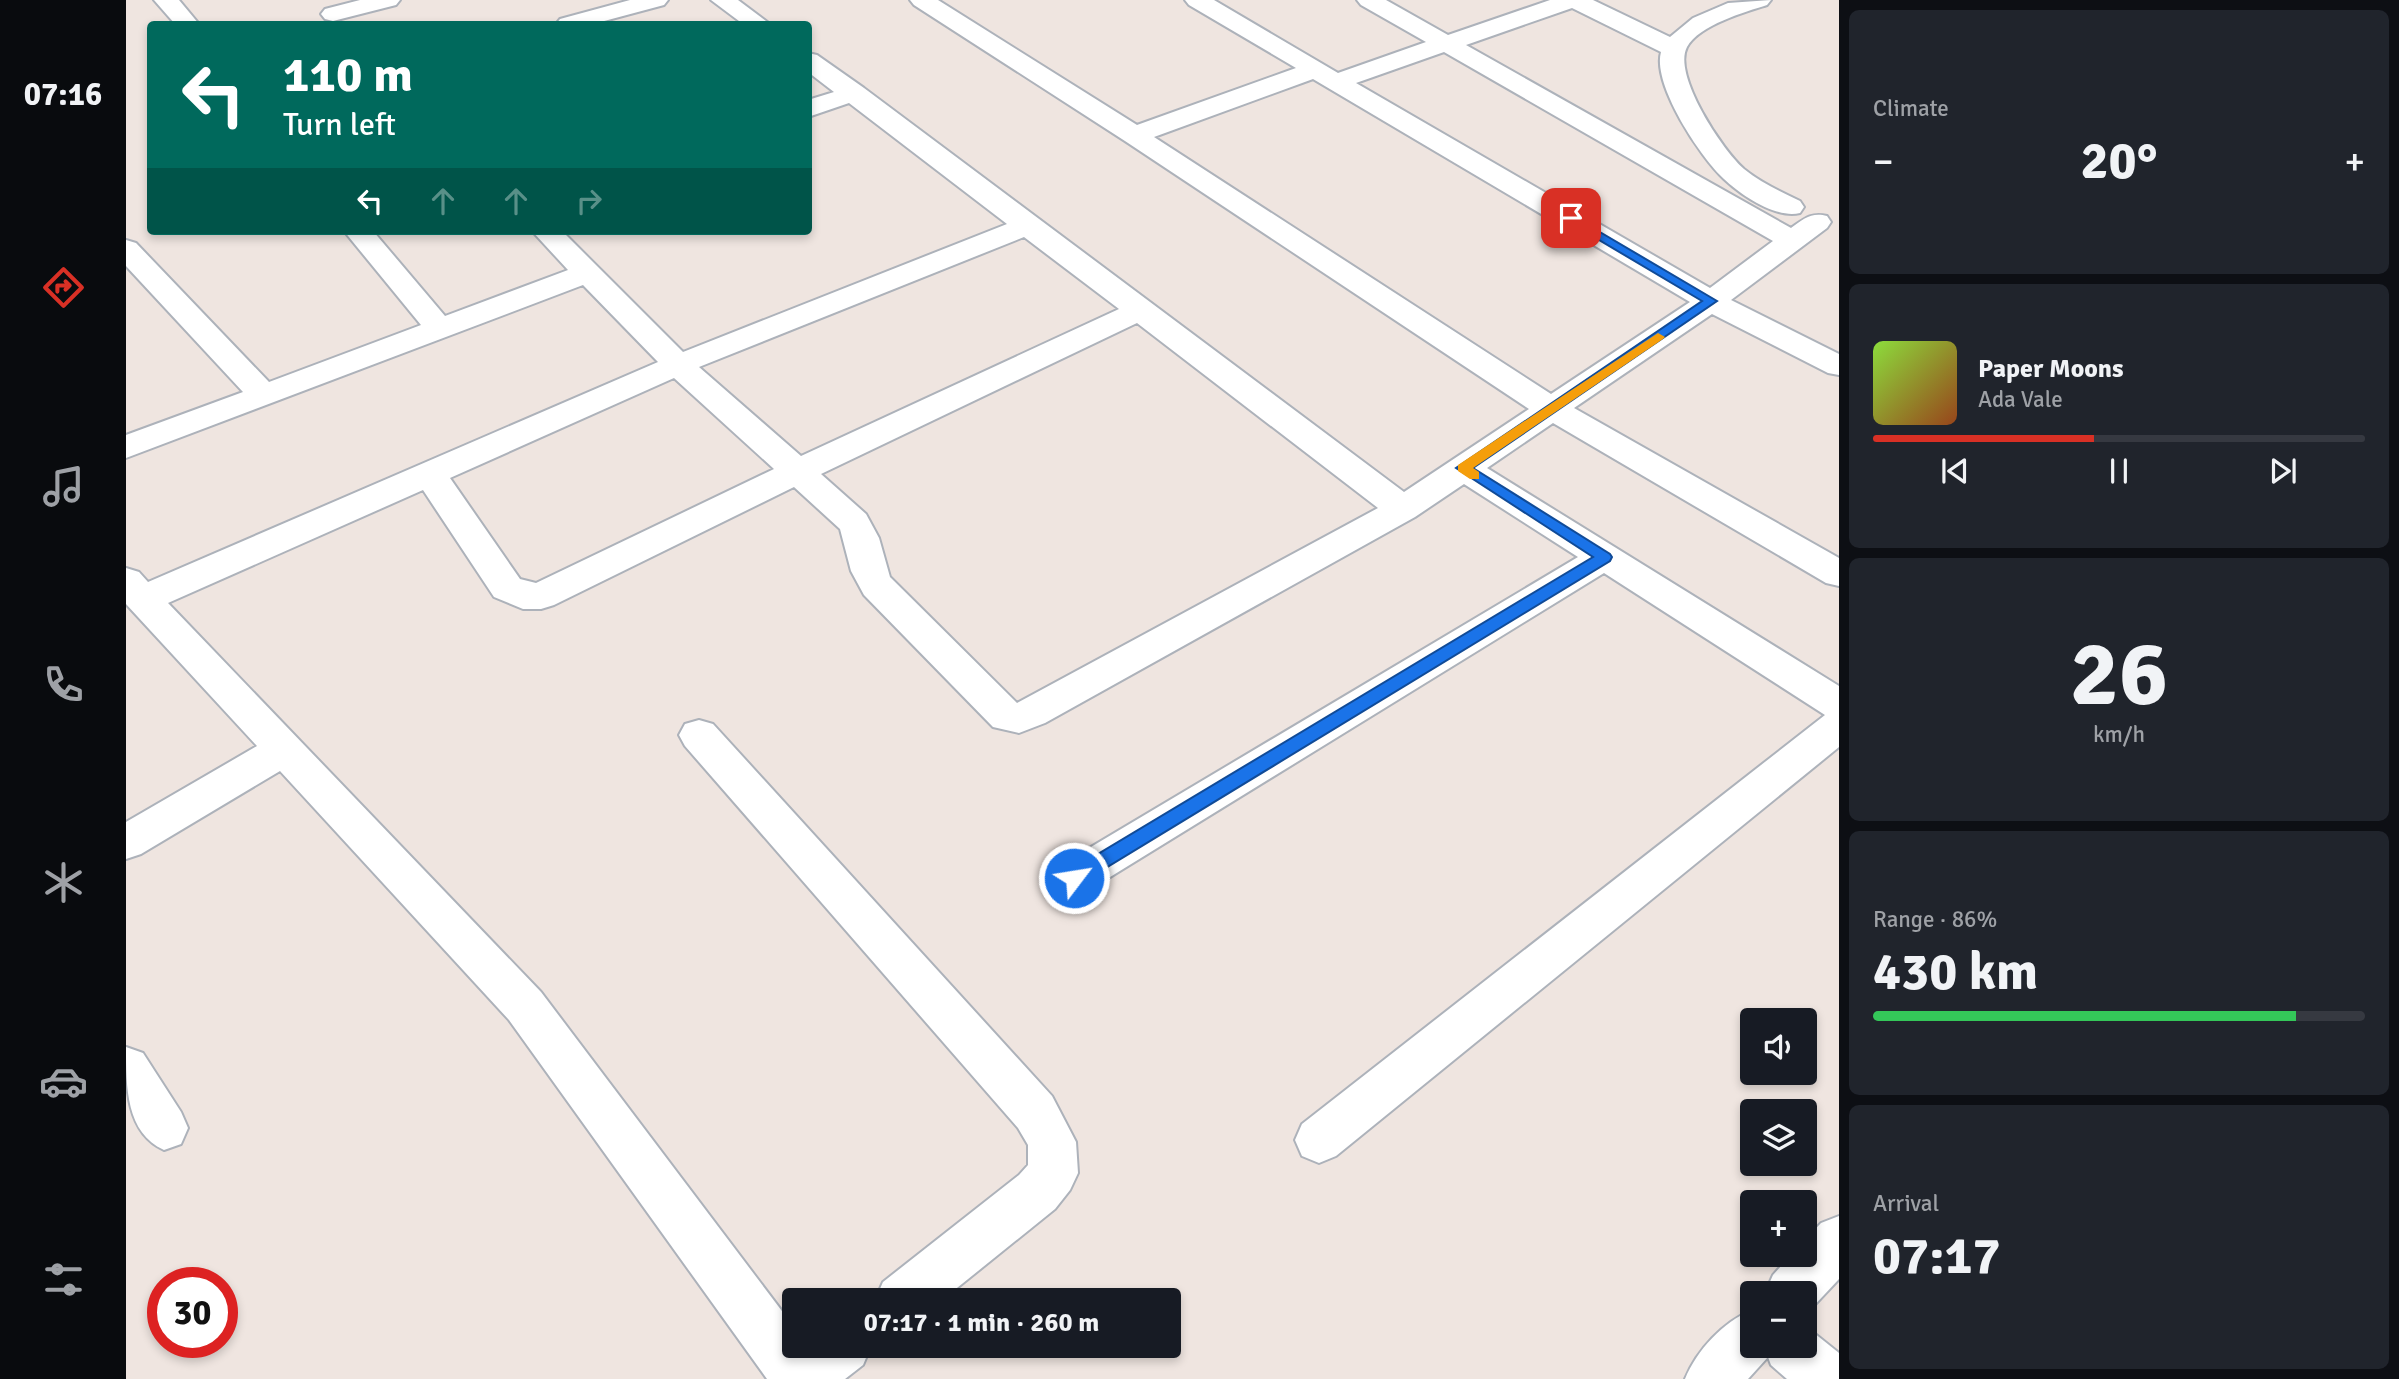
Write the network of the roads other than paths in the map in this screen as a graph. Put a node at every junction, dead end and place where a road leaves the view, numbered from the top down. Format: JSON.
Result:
{"nodes":[{"id":1,"x":166,"y":0,"type":"edge"},
{"id":2,"x":388,"y":0,"type":"edge"},
{"id":3,"x":656,"y":0,"type":"edge"},
{"id":4,"x":723,"y":0,"type":"edge"},
{"id":5,"x":922,"y":0,"type":"edge"},
{"id":6,"x":1197,"y":0,"type":"edge"},
{"id":7,"x":1369,"y":0,"type":"edge"},
{"id":8,"x":1573,"y":0,"type":"edge"},
{"id":9,"x":1759,"y":0,"type":"edge"},
{"id":10,"x":332,"y":13,"type":"edge"},
{"id":11,"x":184,"y":21,"type":"edge"},
{"id":12,"x":579,"y":21,"type":"edge"},
{"id":13,"x":754,"y":21,"type":"edge"},
{"id":14,"x":1448,"y":43,"type":"junction"},
{"id":15,"x":1673,"y":48,"type":"junction"},
{"id":16,"x":812,"y":63,"type":"edge"},
{"id":17,"x":1328,"y":75,"type":"junction"},
{"id":18,"x":855,"y":93,"type":"junction"},
{"id":19,"x":812,"y":107,"type":"edge"},
{"id":20,"x":1134,"y":135,"type":"junction"},
{"id":21,"x":1029,"y":225,"type":"junction"},
{"id":22,"x":1828,"y":226,"type":"edge"},
{"id":23,"x":361,"y":235,"type":"edge"},
{"id":24,"x":550,"y":235,"type":"edge"},
{"id":25,"x":1792,"y":240,"type":"junction"},
{"id":26,"x":126,"y":249,"type":"edge"},
{"id":27,"x":588,"y":273,"type":"junction"},
{"id":28,"x":1711,"y":301,"type":"junction"},
{"id":29,"x":1141,"y":310,"type":"junction"},
{"id":30,"x":439,"y":327,"type":"junction"},
{"id":31,"x":678,"y":365,"type":"junction"},
{"id":32,"x":1839,"y":366,"type":"edge"},
{"id":33,"x":264,"y":395,"type":"junction"},
{"id":34,"x":1552,"y":409,"type":"junction"},
{"id":35,"x":126,"y":447,"type":"edge"},
{"id":36,"x":1463,"y":468,"type":"junction"},
{"id":37,"x":796,"y":472,"type":"junction"},
{"id":38,"x":429,"y":473,"type":"junction"},
{"id":39,"x":1403,"y":509,"type":"junction"},
{"id":40,"x":1604,"y":557,"type":"junction"},
{"id":41,"x":1839,"y":575,"type":"edge"},
{"id":42,"x":134,"y":590,"type":"edge"},
{"id":43,"x":1839,"y":705,"type":"edge"},
{"id":44,"x":1839,"y":724,"type":"edge"},
{"id":45,"x":699,"y":735,"type":"dead end"},
{"id":46,"x":284,"y":750,"type":"junction"},
{"id":47,"x":126,"y":842,"type":"edge"},
{"id":48,"x":1074,"y":878,"type":"dead end"},
{"id":49,"x":126,"y":1068,"type":"edge"},
{"id":50,"x":164,"y":1128,"type":"dead end"},
{"id":51,"x":1319,"y":1140,"type":"dead end"},
{"id":52,"x":1839,"y":1241,"type":"edge"},
{"id":53,"x":1802,"y":1281,"type":"edge"},
{"id":54,"x":916,"y":1288,"type":"edge"},
{"id":55,"x":1740,"y":1349,"type":"edge"},
{"id":56,"x":828,"y":1358,"type":"edge"},
{"id":57,"x":1804,"y":1358,"type":"edge"},
{"id":58,"x":801,"y":1379,"type":"edge"},
{"id":59,"x":1712,"y":1379,"type":"edge"},
{"id":60,"x":1828,"y":1379,"type":"edge"}],
"edges":[{"from":1,"to":11,"type":"street"},
{"from":2,"to":10,"type":"street"},
{"from":3,"to":12,"type":"street"},
{"from":4,"to":13,"type":"street"},
{"from":5,"to":20,"type":"street"},
{"from":6,"to":17,"type":"street"},
{"from":7,"to":14,"type":"street"},
{"from":8,"to":14,"type":"street"},
{"from":8,"to":15,"type":"street"},
{"from":9,"to":15,"type":"street"},
{"from":14,"to":17,"type":"street"},
{"from":14,"to":25,"type":"street"},
{"from":15,"to":22,"type":"street"},
{"from":16,"to":18,"type":"street"},
{"from":17,"to":20,"type":"street"},
{"from":17,"to":28,"type":"street"},
{"from":18,"to":19,"type":"street"},
{"from":18,"to":21,"type":"street"},
{"from":20,"to":34,"type":"street"},
{"from":21,"to":29,"type":"street"},
{"from":21,"to":31,"type":"street"},
{"from":22,"to":25,"type":"street"},
{"from":23,"to":30,"type":"street"},
{"from":24,"to":27,"type":"street"},
{"from":25,"to":28,"type":"street"},
{"from":26,"to":33,"type":"street"},
{"from":27,"to":30,"type":"street"},
{"from":27,"to":31,"type":"street"},
{"from":28,"to":32,"type":"street"},
{"from":28,"to":34,"type":"street"},
{"from":29,"to":37,"type":"street"},
{"from":29,"to":39,"type":"street"},
{"from":30,"to":33,"type":"street"},
{"from":31,"to":37,"type":"street"},
{"from":31,"to":38,"type":"street"},
{"from":33,"to":35,"type":"street"},
{"from":34,"to":36,"type":"street"},
{"from":34,"to":41,"type":"street"},
{"from":36,"to":39,"type":"street"},
{"from":36,"to":40,"type":"street"},
{"from":37,"to":38,"type":"street"},
{"from":37,"to":39,"type":"street"},
{"from":38,"to":42,"type":"street"},
{"from":40,"to":43,"type":"street"},
{"from":40,"to":48,"type":"street"},
{"from":42,"to":46,"type":"street"},
{"from":44,"to":51,"type":"street"},
{"from":45,"to":54,"type":"street"},
{"from":46,"to":47,"type":"street"},
{"from":46,"to":58,"type":"street"},
{"from":49,"to":50,"type":"street"},
{"from":52,"to":53,"type":"street"},
{"from":55,"to":59,"type":"street"},
{"from":56,"to":58,"type":"street"},
{"from":57,"to":60,"type":"street"}]}
